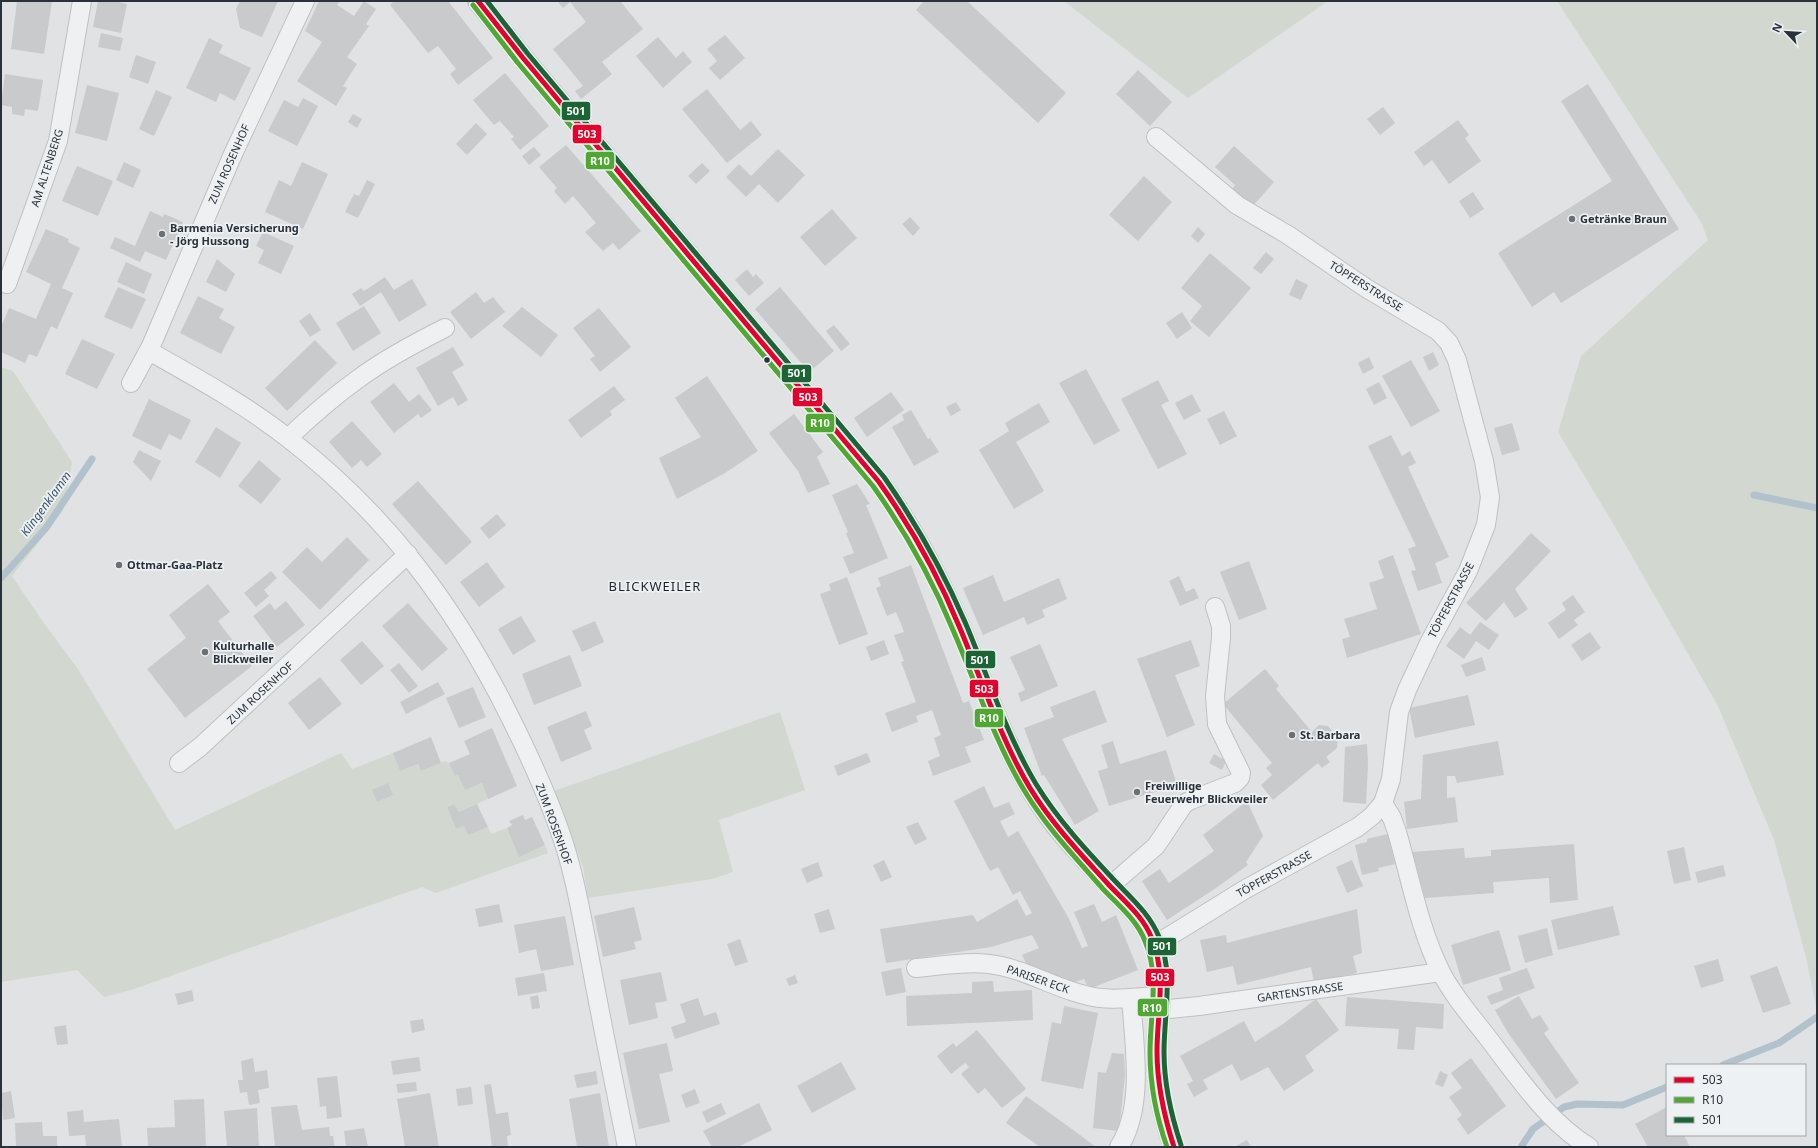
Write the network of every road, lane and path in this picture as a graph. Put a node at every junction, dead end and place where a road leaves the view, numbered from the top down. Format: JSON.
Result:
{"nodes":[{"id":1,"x":82,"y":1,"type":"edge"},
{"id":2,"x":305,"y":1,"type":"edge"},
{"id":3,"x":478,"y":1,"type":"edge"},
{"id":4,"x":1156,"y":137,"type":"dead end"},
{"id":5,"x":7,"y":284,"type":"dead end"},
{"id":6,"x":445,"y":328,"type":"dead end"},
{"id":7,"x":149,"y":351,"type":"junction"},
{"id":8,"x":131,"y":383,"type":"dead end"},
{"id":9,"x":288,"y":438,"type":"junction"},
{"id":10,"x":408,"y":554,"type":"junction"},
{"id":11,"x":1215,"y":607,"type":"dead end"},
{"id":12,"x":179,"y":763,"type":"dead end"},
{"id":13,"x":1383,"y":804,"type":"junction"},
{"id":14,"x":1110,"y":886,"type":"junction"},
{"id":15,"x":1155,"y":945,"type":"junction"},
{"id":16,"x":916,"y":968,"type":"dead end"},
{"id":17,"x":1441,"y":972,"type":"junction"},
{"id":18,"x":1131,"y":998,"type":"junction"},
{"id":19,"x":1160,"y":1003,"type":"junction"},
{"id":20,"x":627,"y":1147,"type":"edge"},
{"id":21,"x":1119,"y":1147,"type":"edge"},
{"id":22,"x":1174,"y":1147,"type":"edge"},
{"id":23,"x":1589,"y":1147,"type":"edge"}],
"edges":[{"from":1,"to":5,"type":"street","name":"AM ALTENBERG"},
{"from":2,"to":7,"type":"street","name":"ZUM ROSENHOF"},
{"from":3,"to":14,"type":"street"},
{"from":4,"to":13,"type":"street","name":"TÖPFERSTRASSE"},
{"from":6,"to":9,"type":"street"},
{"from":7,"to":8,"type":"street","name":"ZUM ROSENHOF"},
{"from":7,"to":9,"type":"street","name":"ZUM ROSENHOF"},
{"from":9,"to":10,"type":"street","name":"ZUM ROSENHOF"},
{"from":10,"to":12,"type":"street","name":"ZUM ROSENHOF"},
{"from":10,"to":20,"type":"street","name":"ZUM ROSENHOF"},
{"from":11,"to":14,"type":"street"},
{"from":13,"to":15,"type":"street","name":"TÖPFERSTRASSE"},
{"from":13,"to":17,"type":"street"},
{"from":14,"to":15,"type":"street"},
{"from":15,"to":19,"type":"street"},
{"from":16,"to":18,"type":"street","name":"PARISER ECK"},
{"from":17,"to":19,"type":"street","name":"GARTENSTRASSE"},
{"from":17,"to":23,"type":"street"},
{"from":18,"to":19,"type":"street","name":"PARISER ECK"},
{"from":18,"to":21,"type":"street"},
{"from":19,"to":22,"type":"street"}]}
